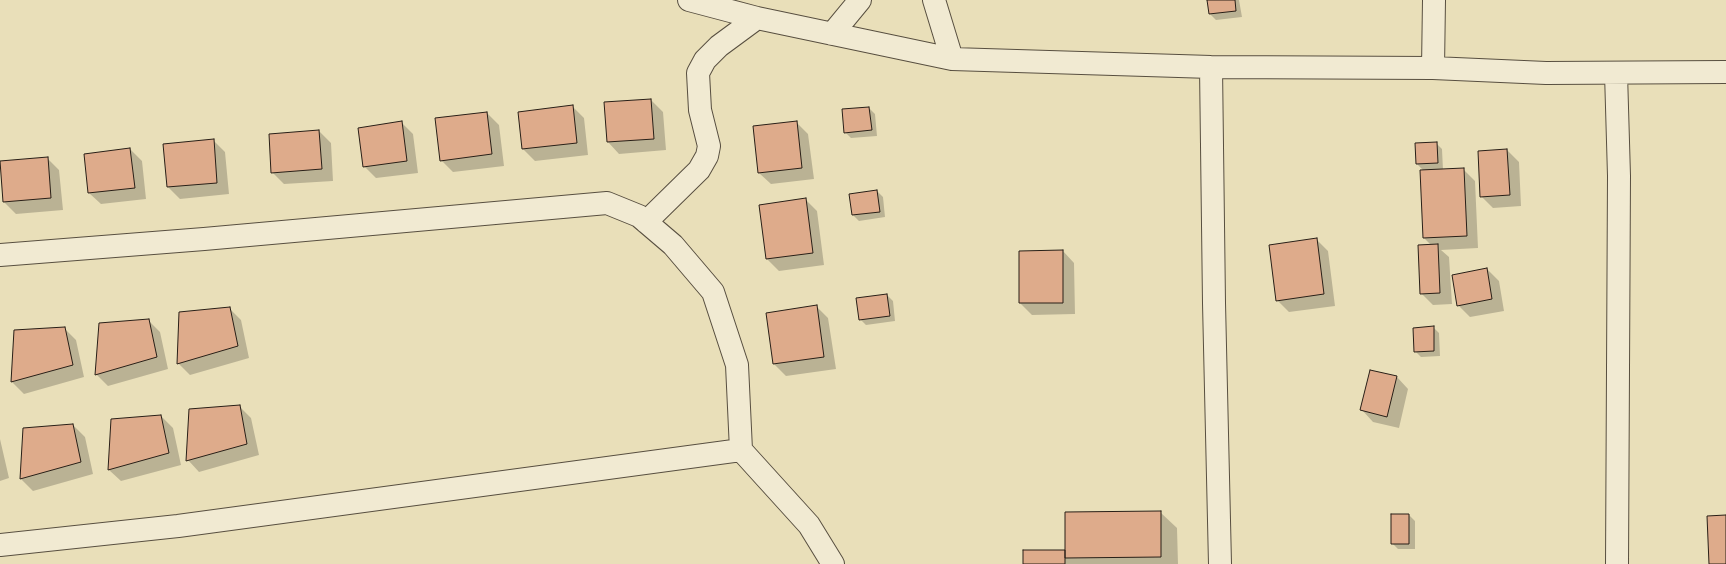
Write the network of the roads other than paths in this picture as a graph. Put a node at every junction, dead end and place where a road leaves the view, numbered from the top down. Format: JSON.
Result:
{"nodes":[{"id":1,"x":689,"y":0,"type":"edge"},
{"id":2,"x":860,"y":0,"type":"edge"},
{"id":3,"x":934,"y":0,"type":"edge"},
{"id":4,"x":1434,"y":0,"type":"edge"},
{"id":5,"x":757,"y":18,"type":"junction"},
{"id":6,"x":832,"y":34,"type":"junction"},
{"id":7,"x":952,"y":59,"type":"junction"},
{"id":8,"x":1212,"y":67,"type":"junction"},
{"id":9,"x":1433,"y":68,"type":"junction"},
{"id":10,"x":1726,"y":72,"type":"edge"},
{"id":11,"x":1616,"y":73,"type":"junction"},
{"id":12,"x":646,"y":222,"type":"junction"},
{"id":13,"x":0,"y":255,"type":"edge"},
{"id":14,"x":741,"y":450,"type":"junction"},
{"id":15,"x":0,"y":545,"type":"edge"},
{"id":16,"x":833,"y":564,"type":"edge"},
{"id":17,"x":1220,"y":564,"type":"edge"},
{"id":18,"x":1617,"y":564,"type":"edge"}],
"edges":[{"from":1,"to":5,"type":"street"},
{"from":2,"to":6,"type":"street"},
{"from":3,"to":7,"type":"street"},
{"from":4,"to":9,"type":"street"},
{"from":5,"to":6,"type":"street"},
{"from":5,"to":12,"type":"street"},
{"from":6,"to":7,"type":"street"},
{"from":7,"to":8,"type":"street"},
{"from":8,"to":9,"type":"street"},
{"from":8,"to":17,"type":"street"},
{"from":9,"to":11,"type":"street"},
{"from":10,"to":11,"type":"street"},
{"from":11,"to":18,"type":"street"},
{"from":12,"to":13,"type":"street"},
{"from":12,"to":14,"type":"street"},
{"from":14,"to":15,"type":"street"},
{"from":14,"to":16,"type":"street"}]}
